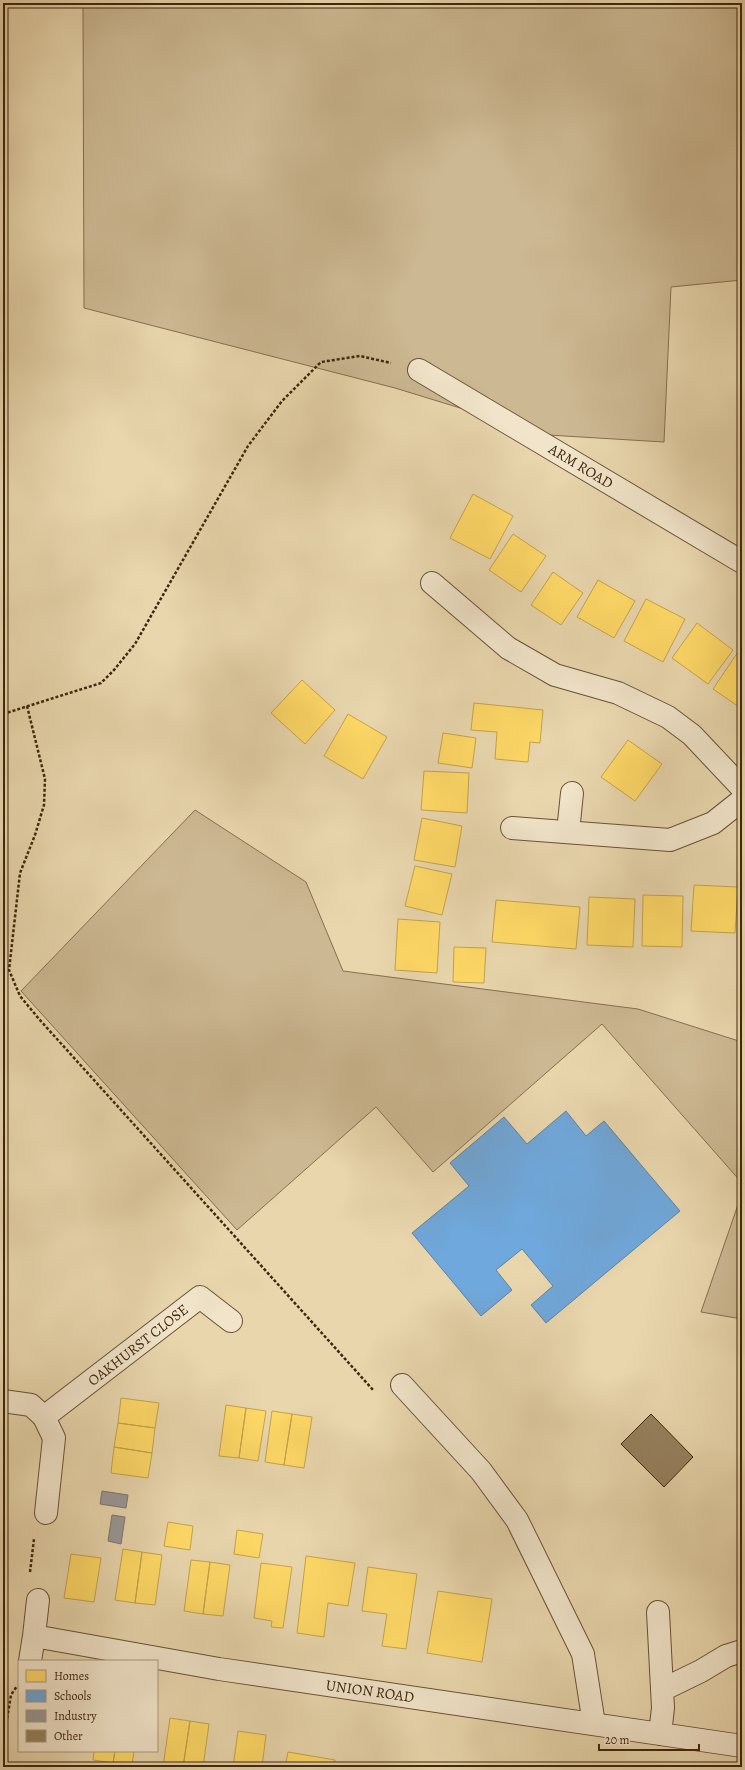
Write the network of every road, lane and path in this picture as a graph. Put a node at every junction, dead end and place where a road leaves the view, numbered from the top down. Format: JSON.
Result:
{"nodes":[{"id":1,"x":419,"y":370,"type":"joint"},
{"id":2,"x":742,"y":562,"type":"edge"},
{"id":3,"x":432,"y":583,"type":"dead end"},
{"id":4,"x":27,"y":706,"type":"junction"},
{"id":5,"x":3,"y":714,"type":"edge"},
{"id":6,"x":742,"y":788,"type":"edge"},
{"id":7,"x":572,"y":793,"type":"dead end"},
{"id":8,"x":742,"y":800,"type":"edge"},
{"id":9,"x":512,"y":828,"type":"dead end"},
{"id":10,"x":568,"y":832,"type":"junction"},
{"id":11,"x":231,"y":1321,"type":"dead end"},
{"id":12,"x":402,"y":1385,"type":"dead end"},
{"id":13,"x":375,"y":1392,"type":"dead end"},
{"id":14,"x":3,"y":1401,"type":"edge"},
{"id":15,"x":44,"y":1417,"type":"junction"},
{"id":16,"x":46,"y":1513,"type":"joint"},
{"id":17,"x":38,"y":1600,"type":"joint"},
{"id":18,"x":658,"y":1612,"type":"dead end"},
{"id":19,"x":34,"y":1636,"type":"junction"},
{"id":20,"x":742,"y":1651,"type":"edge"},
{"id":21,"x":30,"y":1660,"type":"edge"},
{"id":22,"x":18,"y":1684,"type":"edge"},
{"id":23,"x":662,"y":1690,"type":"junction"},
{"id":24,"x":594,"y":1724,"type":"junction"},
{"id":25,"x":660,"y":1734,"type":"junction"},
{"id":26,"x":3,"y":1743,"type":"edge"},
{"id":27,"x":742,"y":1746,"type":"edge"}],
"edges":[{"from":1,"to":2,"type":"street","name":"ARM ROAD"},
{"from":1,"to":4,"type":"path"},
{"from":3,"to":6,"type":"street"},
{"from":4,"to":5,"type":"path"},
{"from":4,"to":13,"type":"path"},
{"from":7,"to":10,"type":"street"},
{"from":8,"to":10,"type":"street"},
{"from":9,"to":10,"type":"street"},
{"from":11,"to":15,"type":"street","name":"OAKHURST CLOSE"},
{"from":12,"to":24,"type":"street"},
{"from":14,"to":15,"type":"street"},
{"from":15,"to":16,"type":"street"},
{"from":16,"to":17,"type":"path"},
{"from":17,"to":19,"type":"street"},
{"from":18,"to":23,"type":"street"},
{"from":19,"to":21,"type":"street"},
{"from":19,"to":24,"type":"street","name":"UNION ROAD"},
{"from":20,"to":23,"type":"street"},
{"from":22,"to":26,"type":"path"},
{"from":23,"to":25,"type":"street"},
{"from":24,"to":25,"type":"street","name":"UNION ROAD"},
{"from":25,"to":27,"type":"street","name":"UNION ROAD"}]}
